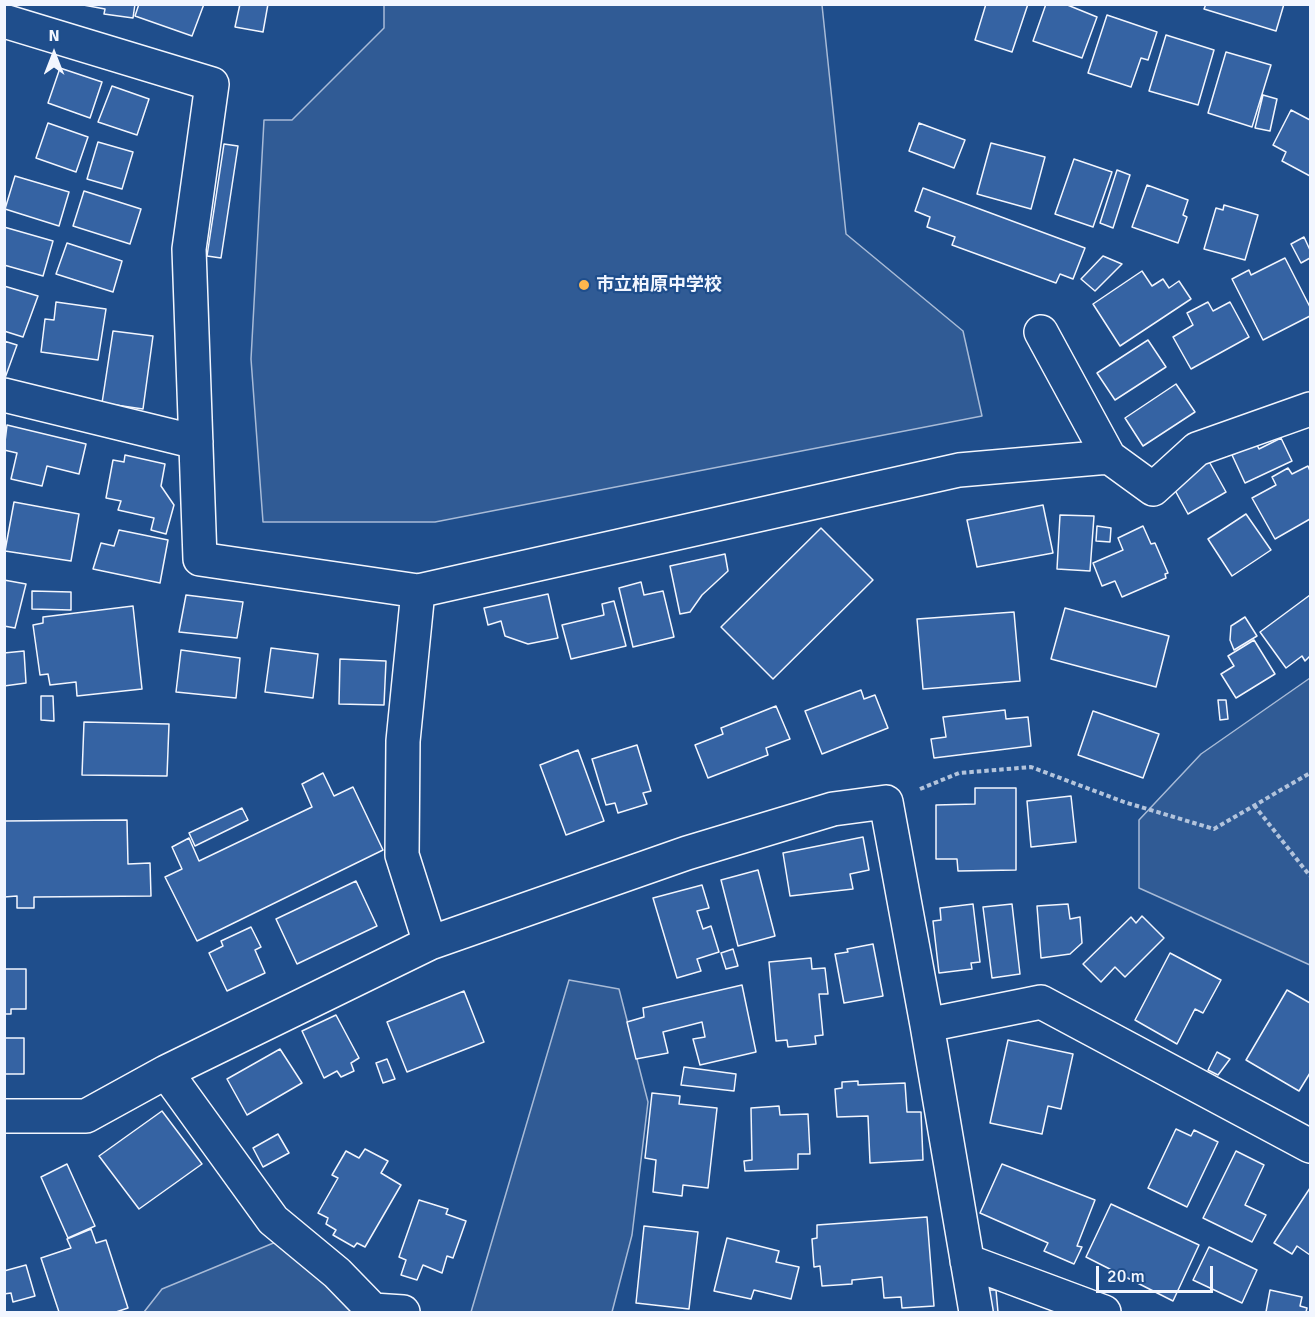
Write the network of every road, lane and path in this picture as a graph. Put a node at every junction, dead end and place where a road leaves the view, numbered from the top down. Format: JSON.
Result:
{"nodes":[{"id":1,"x":4,"y":21,"type":"edge"},
{"id":2,"x":1041,"y":332,"type":"dead end"},
{"id":3,"x":4,"y":394,"type":"edge"},
{"id":4,"x":1311,"y":409,"type":"edge"},
{"id":5,"x":196,"y":441,"type":"junction"},
{"id":6,"x":1109,"y":456,"type":"junction"},
{"id":7,"x":418,"y":591,"type":"junction"},
{"id":8,"x":1311,"y":772,"type":"edge"},
{"id":9,"x":886,"y":802,"type":"junction"},
{"id":10,"x":1254,"y":805,"type":"junction"},
{"id":11,"x":1311,"y":876,"type":"edge"},
{"id":12,"x":430,"y":943,"type":"junction"},
{"id":13,"x":927,"y":1025,"type":"junction"},
{"id":14,"x":166,"y":1072,"type":"junction"},
{"id":15,"x":4,"y":1116,"type":"edge"},
{"id":16,"x":1311,"y":1146,"type":"edge"},
{"id":17,"x":968,"y":1262,"type":"junction"},
{"id":18,"x":403,"y":1312,"type":"edge"},
{"id":19,"x":976,"y":1312,"type":"edge"},
{"id":20,"x":1104,"y":1312,"type":"edge"}],
"edges":[{"from":1,"to":5,"type":"street"},
{"from":2,"to":6,"type":"street"},
{"from":3,"to":5,"type":"street"},
{"from":4,"to":6,"type":"street"},
{"from":5,"to":7,"type":"street"},
{"from":6,"to":7,"type":"street"},
{"from":7,"to":12,"type":"street"},
{"from":8,"to":10,"type":"path"},
{"from":9,"to":10,"type":"path"},
{"from":9,"to":12,"type":"street"},
{"from":9,"to":13,"type":"street"},
{"from":10,"to":11,"type":"path"},
{"from":12,"to":14,"type":"street"},
{"from":13,"to":16,"type":"street"},
{"from":13,"to":17,"type":"street"},
{"from":14,"to":15,"type":"street"},
{"from":14,"to":18,"type":"street"},
{"from":17,"to":19,"type":"street"},
{"from":17,"to":20,"type":"street"}]}
